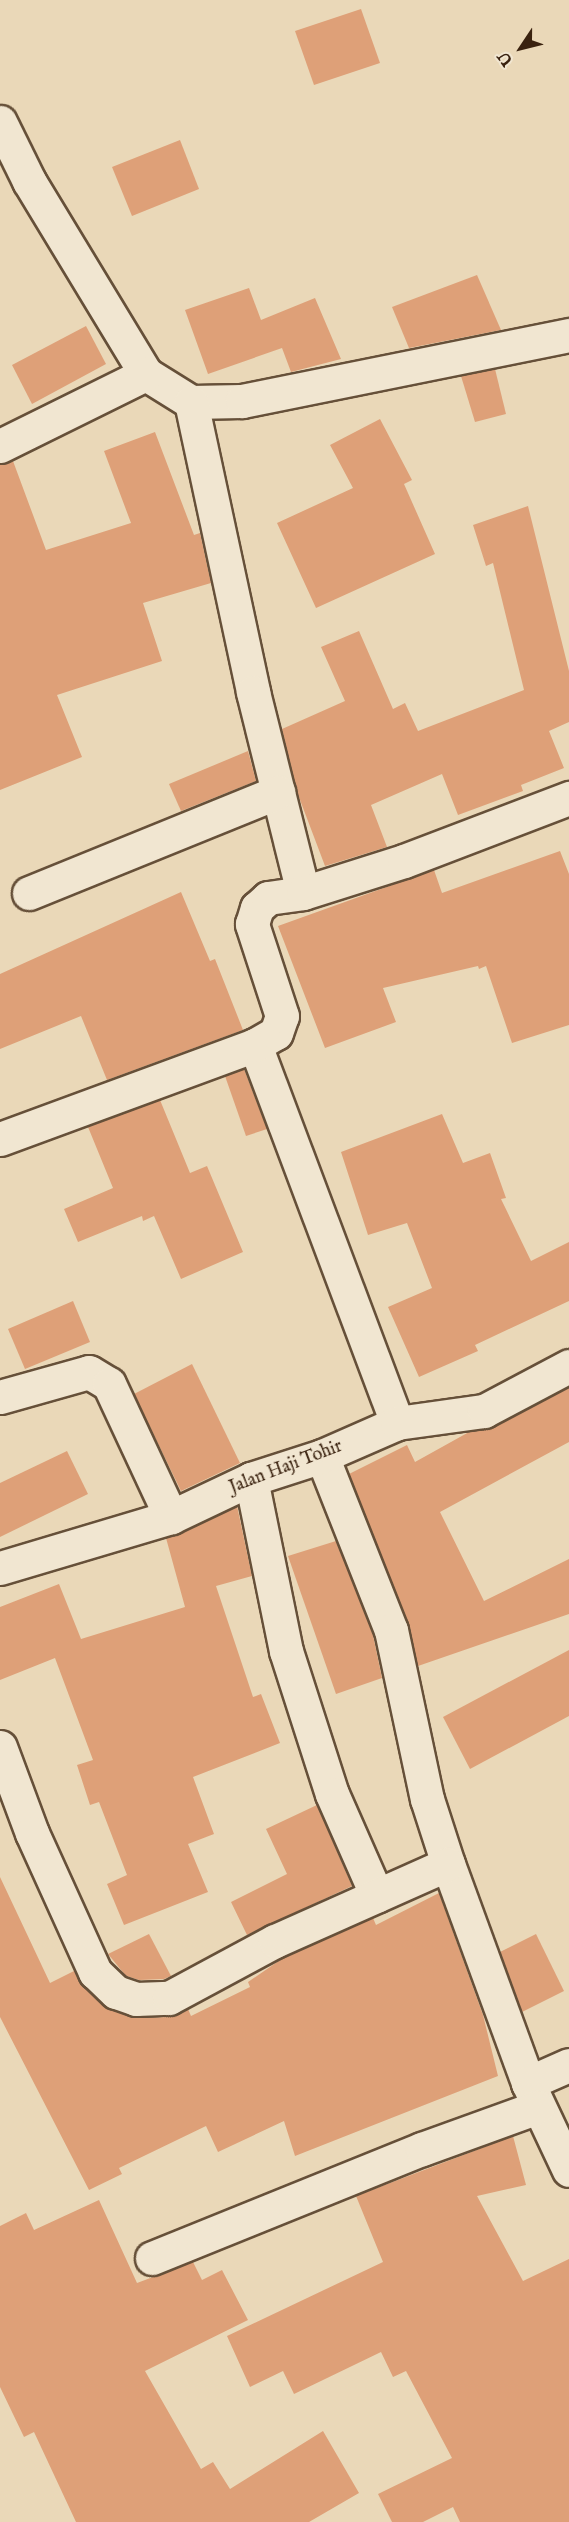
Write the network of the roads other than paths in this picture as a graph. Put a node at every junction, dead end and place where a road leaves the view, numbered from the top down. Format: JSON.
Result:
{"nodes":[{"id":1,"x":0,"y":122,"type":"edge"},
{"id":2,"x":569,"y":334,"type":"edge"},
{"id":3,"x":146,"y":374,"type":"junction"},
{"id":4,"x":191,"y":402,"type":"junction"},
{"id":5,"x":0,"y":446,"type":"edge"},
{"id":6,"x":278,"y":792,"type":"junction"},
{"id":7,"x":569,"y":798,"type":"edge"},
{"id":8,"x":29,"y":893,"type":"dead end"},
{"id":9,"x":303,"y":893,"type":"junction"},
{"id":10,"x":255,"y":1045,"type":"junction"},
{"id":11,"x":0,"y":1139,"type":"edge"},
{"id":12,"x":569,"y":1366,"type":"edge"},
{"id":13,"x":0,"y":1397,"type":"edge"},
{"id":14,"x":397,"y":1423,"type":"junction"},
{"id":15,"x":322,"y":1456,"type":"junction"},
{"id":16,"x":251,"y":1479,"type":"junction"},
{"id":17,"x":171,"y":1517,"type":"junction"},
{"id":18,"x":0,"y":1568,"type":"edge"},
{"id":19,"x":0,"y":1747,"type":"edge"},
{"id":20,"x":448,"y":1864,"type":"junction"},
{"id":21,"x":377,"y":1896,"type":"junction"},
{"id":22,"x":569,"y":2065,"type":"edge"},
{"id":23,"x":533,"y":2095,"type":"junction"},
{"id":24,"x":569,"y":2170,"type":"edge"},
{"id":25,"x":152,"y":2258,"type":"dead end"}],
"edges":[{"from":1,"to":3,"type":"street"},
{"from":2,"to":4,"type":"street"},
{"from":3,"to":4,"type":"street"},
{"from":3,"to":5,"type":"street"},
{"from":4,"to":6,"type":"street"},
{"from":6,"to":8,"type":"street"},
{"from":6,"to":9,"type":"street"},
{"from":7,"to":9,"type":"street"},
{"from":9,"to":10,"type":"street"},
{"from":10,"to":11,"type":"street"},
{"from":10,"to":14,"type":"street"},
{"from":12,"to":14,"type":"street","name":"Jalan Haji Tohir"},
{"from":13,"to":17,"type":"street"},
{"from":14,"to":15,"type":"street","name":"Jalan Haji Tohir"},
{"from":15,"to":16,"type":"street","name":"Jalan Haji Tohir"},
{"from":15,"to":20,"type":"street"},
{"from":16,"to":17,"type":"street","name":"Jalan Haji Tohir"},
{"from":16,"to":21,"type":"street"},
{"from":17,"to":18,"type":"street","name":"Jalan Haji Tohir"},
{"from":19,"to":21,"type":"street"},
{"from":20,"to":21,"type":"street"},
{"from":20,"to":23,"type":"street"},
{"from":22,"to":23,"type":"street"},
{"from":23,"to":24,"type":"street"},
{"from":23,"to":25,"type":"street"}]}
